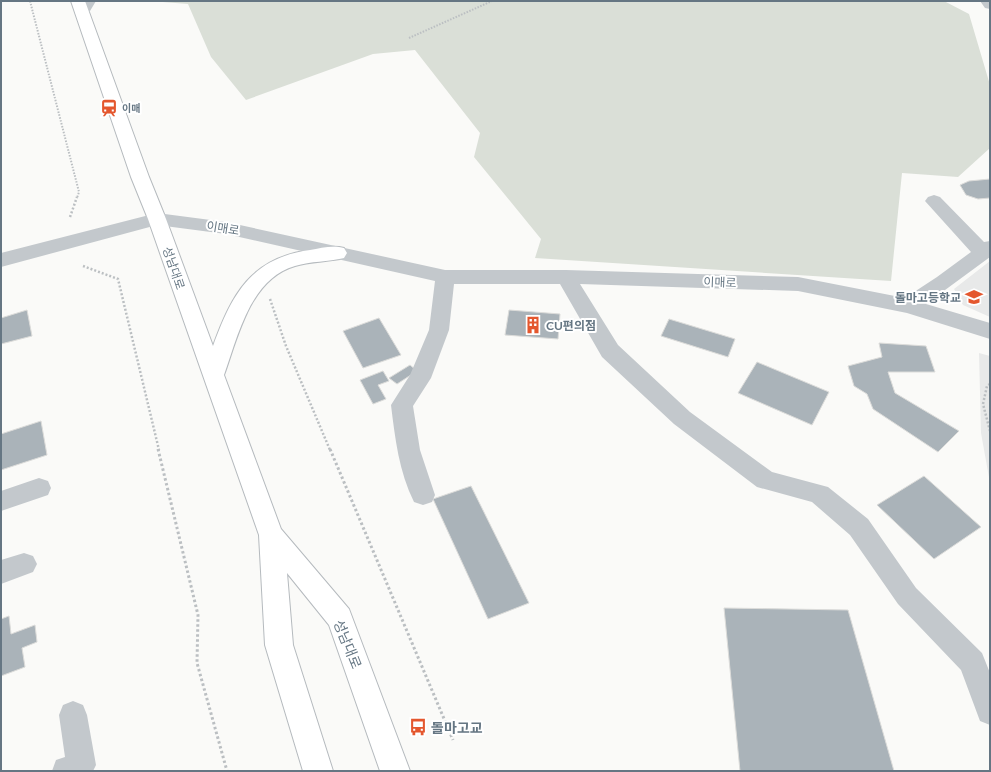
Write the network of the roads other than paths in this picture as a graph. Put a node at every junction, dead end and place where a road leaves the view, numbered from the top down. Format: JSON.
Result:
{"nodes":[{"id":1,"x":987,"y":1,"type":"edge"},
{"id":2,"x":83,"y":5,"type":"edge"},
{"id":3,"x":990,"y":6,"type":"edge"},
{"id":4,"x":934,"y":201,"type":"dead end"},
{"id":5,"x":156,"y":219,"type":"junction"},
{"id":6,"x":986,"y":250,"type":"edge"},
{"id":7,"x":337,"y":254,"type":"junction"},
{"id":8,"x":1,"y":260,"type":"edge"},
{"id":9,"x":445,"y":277,"type":"junction"},
{"id":10,"x":566,"y":278,"type":"junction"},
{"id":11,"x":908,"y":306,"type":"junction"},
{"id":12,"x":990,"y":331,"type":"edge"},
{"id":13,"x":213,"y":376,"type":"junction"},
{"id":14,"x":39,"y":488,"type":"dead end"},
{"id":15,"x":423,"y":495,"type":"dead end"},
{"id":16,"x":1,"y":501,"type":"edge"},
{"id":17,"x":271,"y":535,"type":"junction"},
{"id":18,"x":990,"y":712,"type":"edge"},
{"id":19,"x":73,"y":715,"type":"dead end"},
{"id":20,"x":67,"y":771,"type":"edge"},
{"id":21,"x":318,"y":771,"type":"edge"},
{"id":22,"x":395,"y":771,"type":"edge"}],
"edges":[{"from":1,"to":3,"type":"street"},
{"from":2,"to":5,"type":"main road","name":"성남대로"},
{"from":4,"to":6,"type":"street"},
{"from":5,"to":7,"type":"street","name":"이매로"},
{"from":5,"to":8,"type":"street","name":"이매로"},
{"from":5,"to":13,"type":"main road","name":"성남대로"},
{"from":6,"to":11,"type":"street"},
{"from":7,"to":9,"type":"street","name":"이매로"},
{"from":7,"to":13,"type":"main road"},
{"from":9,"to":10,"type":"street","name":"이매로"},
{"from":9,"to":15,"type":"street"},
{"from":10,"to":11,"type":"street","name":"이매로"},
{"from":10,"to":18,"type":"street"},
{"from":11,"to":12,"type":"street","name":"이매로"},
{"from":13,"to":17,"type":"main road","name":"성남대로"},
{"from":14,"to":16,"type":"street"},
{"from":17,"to":21,"type":"main road","name":"성남대로"},
{"from":17,"to":22,"type":"main road","name":"성남대로"},
{"from":19,"to":20,"type":"street"}]}
